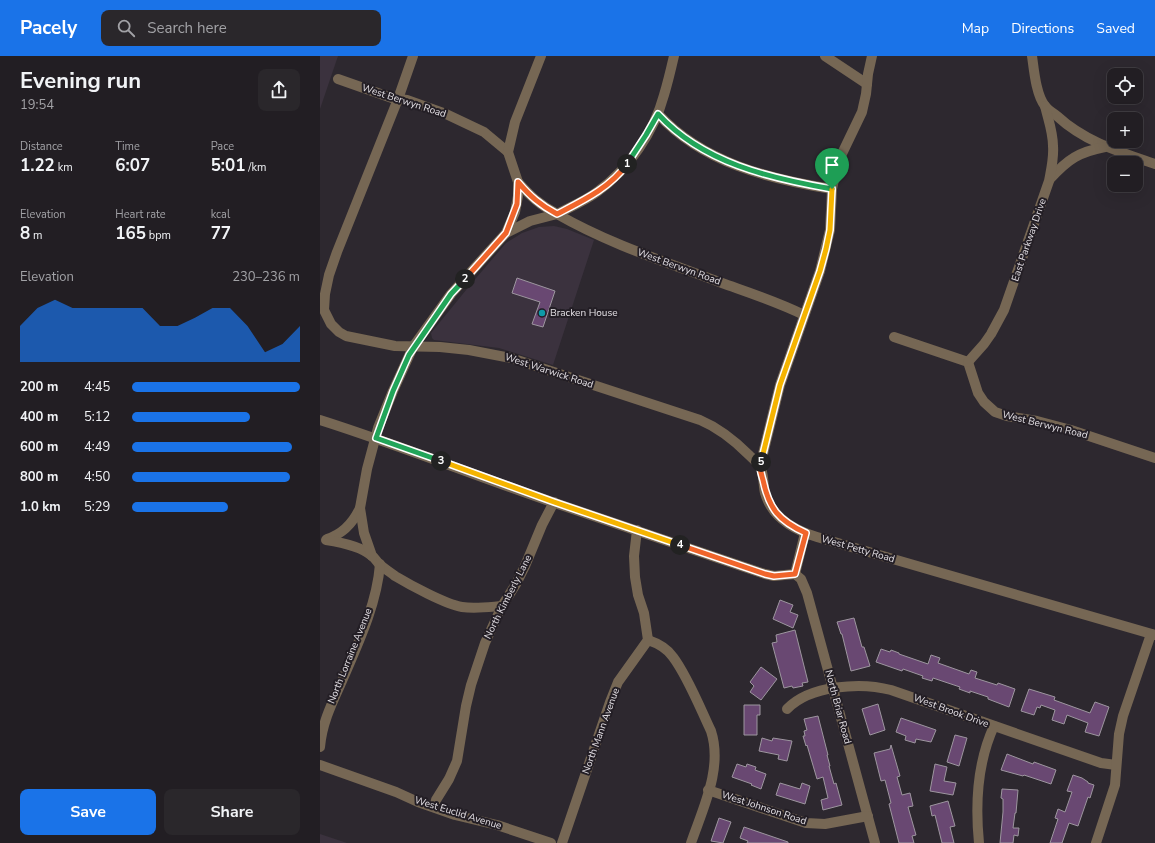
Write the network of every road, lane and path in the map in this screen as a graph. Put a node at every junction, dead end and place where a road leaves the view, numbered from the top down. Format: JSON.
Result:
{"nodes":[{"id":1,"x":413,"y":56,"type":"edge"},
{"id":2,"x":541,"y":56,"type":"edge"},
{"id":3,"x":674,"y":56,"type":"edge"},
{"id":4,"x":825,"y":56,"type":"edge"},
{"id":5,"x":872,"y":56,"type":"edge"},
{"id":6,"x":1032,"y":56,"type":"edge"},
{"id":7,"x":338,"y":79,"type":"dead end"},
{"id":8,"x":867,"y":84,"type":"junction"},
{"id":9,"x":398,"y":99,"type":"junction"},
{"id":10,"x":1045,"y":106,"type":"junction"},
{"id":11,"x":658,"y":114,"type":"junction"},
{"id":12,"x":1105,"y":147,"type":"junction"},
{"id":13,"x":508,"y":152,"type":"junction"},
{"id":14,"x":1155,"y":164,"type":"edge"},
{"id":15,"x":1048,"y":181,"type":"junction"},
{"id":16,"x":518,"y":182,"type":"junction"},
{"id":17,"x":832,"y":189,"type":"junction"},
{"id":18,"x":557,"y":214,"type":"junction"},
{"id":19,"x":506,"y":233,"type":"junction"},
{"id":20,"x":804,"y":315,"type":"junction"},
{"id":21,"x":894,"y":336,"type":"dead end"},
{"id":22,"x":414,"y":348,"type":"junction"},
{"id":23,"x":968,"y":362,"type":"junction"},
{"id":24,"x":320,"y":420,"type":"edge"},
{"id":25,"x":376,"y":438,"type":"junction"},
{"id":26,"x":1155,"y":458,"type":"edge"},
{"id":27,"x":760,"y":466,"type":"junction"},
{"id":28,"x":554,"y":502,"type":"junction"},
{"id":29,"x":360,"y":508,"type":"junction"},
{"id":30,"x":637,"y":530,"type":"junction"},
{"id":31,"x":806,"y":533,"type":"junction"},
{"id":32,"x":323,"y":540,"type":"edge"},
{"id":33,"x":372,"y":556,"type":"junction"},
{"id":34,"x":380,"y":564,"type":"junction"},
{"id":35,"x":795,"y":574,"type":"junction"},
{"id":36,"x":502,"y":606,"type":"junction"},
{"id":37,"x":1153,"y":635,"type":"edge"},
{"id":38,"x":648,"y":640,"type":"junction"},
{"id":39,"x":833,"y":688,"type":"junction"},
{"id":40,"x":787,"y":709,"type":"dead end"},
{"id":41,"x":994,"y":726,"type":"junction"},
{"id":42,"x":320,"y":747,"type":"edge"},
{"id":43,"x":320,"y":765,"type":"edge"},
{"id":44,"x":1116,"y":765,"type":"junction"},
{"id":45,"x":708,"y":790,"type":"junction"},
{"id":46,"x":434,"y":807,"type":"junction"},
{"id":47,"x":868,"y":816,"type":"junction"},
{"id":48,"x":551,"y":843,"type":"edge"},
{"id":49,"x":562,"y":843,"type":"edge"},
{"id":50,"x":691,"y":843,"type":"edge"},
{"id":51,"x":875,"y":843,"type":"edge"},
{"id":52,"x":979,"y":843,"type":"edge"},
{"id":53,"x":1096,"y":843,"type":"edge"}],
"edges":[{"from":1,"to":9,"type":"street","name":"West Warwick Road"},
{"from":2,"to":13,"type":"street"},
{"from":3,"to":11,"type":"street"},
{"from":4,"to":8,"type":"street"},
{"from":5,"to":8,"type":"street"},
{"from":6,"to":10,"type":"street","name":"East Parkway Drive"},
{"from":7,"to":9,"type":"street","name":"West Berwyn Road"},
{"from":8,"to":17,"type":"street"},
{"from":9,"to":13,"type":"street","name":"West Berwyn Road"},
{"from":9,"to":22,"type":"street","name":"West Warwick Road"},
{"from":10,"to":12,"type":"street"},
{"from":10,"to":15,"type":"street","name":"East Parkway Drive"},
{"from":11,"to":17,"type":"street"},
{"from":11,"to":18,"type":"street"},
{"from":12,"to":14,"type":"street"},
{"from":12,"to":15,"type":"street"},
{"from":13,"to":16,"type":"street"},
{"from":15,"to":23,"type":"street","name":"East Parkway Drive"},
{"from":16,"to":18,"type":"street","name":"West Berwyn Road"},
{"from":16,"to":19,"type":"street"},
{"from":17,"to":20,"type":"street"},
{"from":18,"to":19,"type":"street"},
{"from":18,"to":20,"type":"street","name":"West Berwyn Road"},
{"from":19,"to":22,"type":"street"},
{"from":20,"to":27,"type":"street"},
{"from":21,"to":23,"type":"street"},
{"from":22,"to":25,"type":"street"},
{"from":22,"to":27,"type":"street","name":"West Warwick Road"},
{"from":23,"to":26,"type":"street","name":"West Berwyn Road"},
{"from":24,"to":25,"type":"street"},
{"from":25,"to":28,"type":"street"},
{"from":25,"to":29,"type":"street"},
{"from":27,"to":31,"type":"street"},
{"from":28,"to":30,"type":"street"},
{"from":28,"to":36,"type":"street","name":"North Kimberly Lane"},
{"from":29,"to":32,"type":"street"},
{"from":29,"to":33,"type":"street"},
{"from":30,"to":35,"type":"street"},
{"from":30,"to":38,"type":"street"},
{"from":31,"to":35,"type":"street"},
{"from":31,"to":37,"type":"street","name":"West Petty Road"},
{"from":32,"to":33,"type":"street"},
{"from":33,"to":34,"type":"street"},
{"from":34,"to":36,"type":"street"},
{"from":34,"to":42,"type":"street","name":"North Lorraine Avenue"},
{"from":35,"to":39,"type":"street","name":"North Briar Road"},
{"from":36,"to":46,"type":"street","name":"North Kimberly Lane"},
{"from":37,"to":44,"type":"street"},
{"from":38,"to":45,"type":"street"},
{"from":38,"to":49,"type":"street","name":"North Mann Avenue"},
{"from":39,"to":40,"type":"street","name":"West Brook Drive"},
{"from":39,"to":41,"type":"street","name":"West Brook Drive"},
{"from":39,"to":47,"type":"street","name":"North Briar Road"},
{"from":41,"to":44,"type":"street","name":"West Brook Drive"},
{"from":41,"to":52,"type":"street"},
{"from":43,"to":46,"type":"street","name":"West Euclid Avenue"},
{"from":44,"to":53,"type":"street"},
{"from":45,"to":47,"type":"street","name":"West Johnson Road"},
{"from":45,"to":50,"type":"street"},
{"from":46,"to":48,"type":"street","name":"West Euclid Avenue"},
{"from":47,"to":51,"type":"street","name":"North Briar Road"}]}
